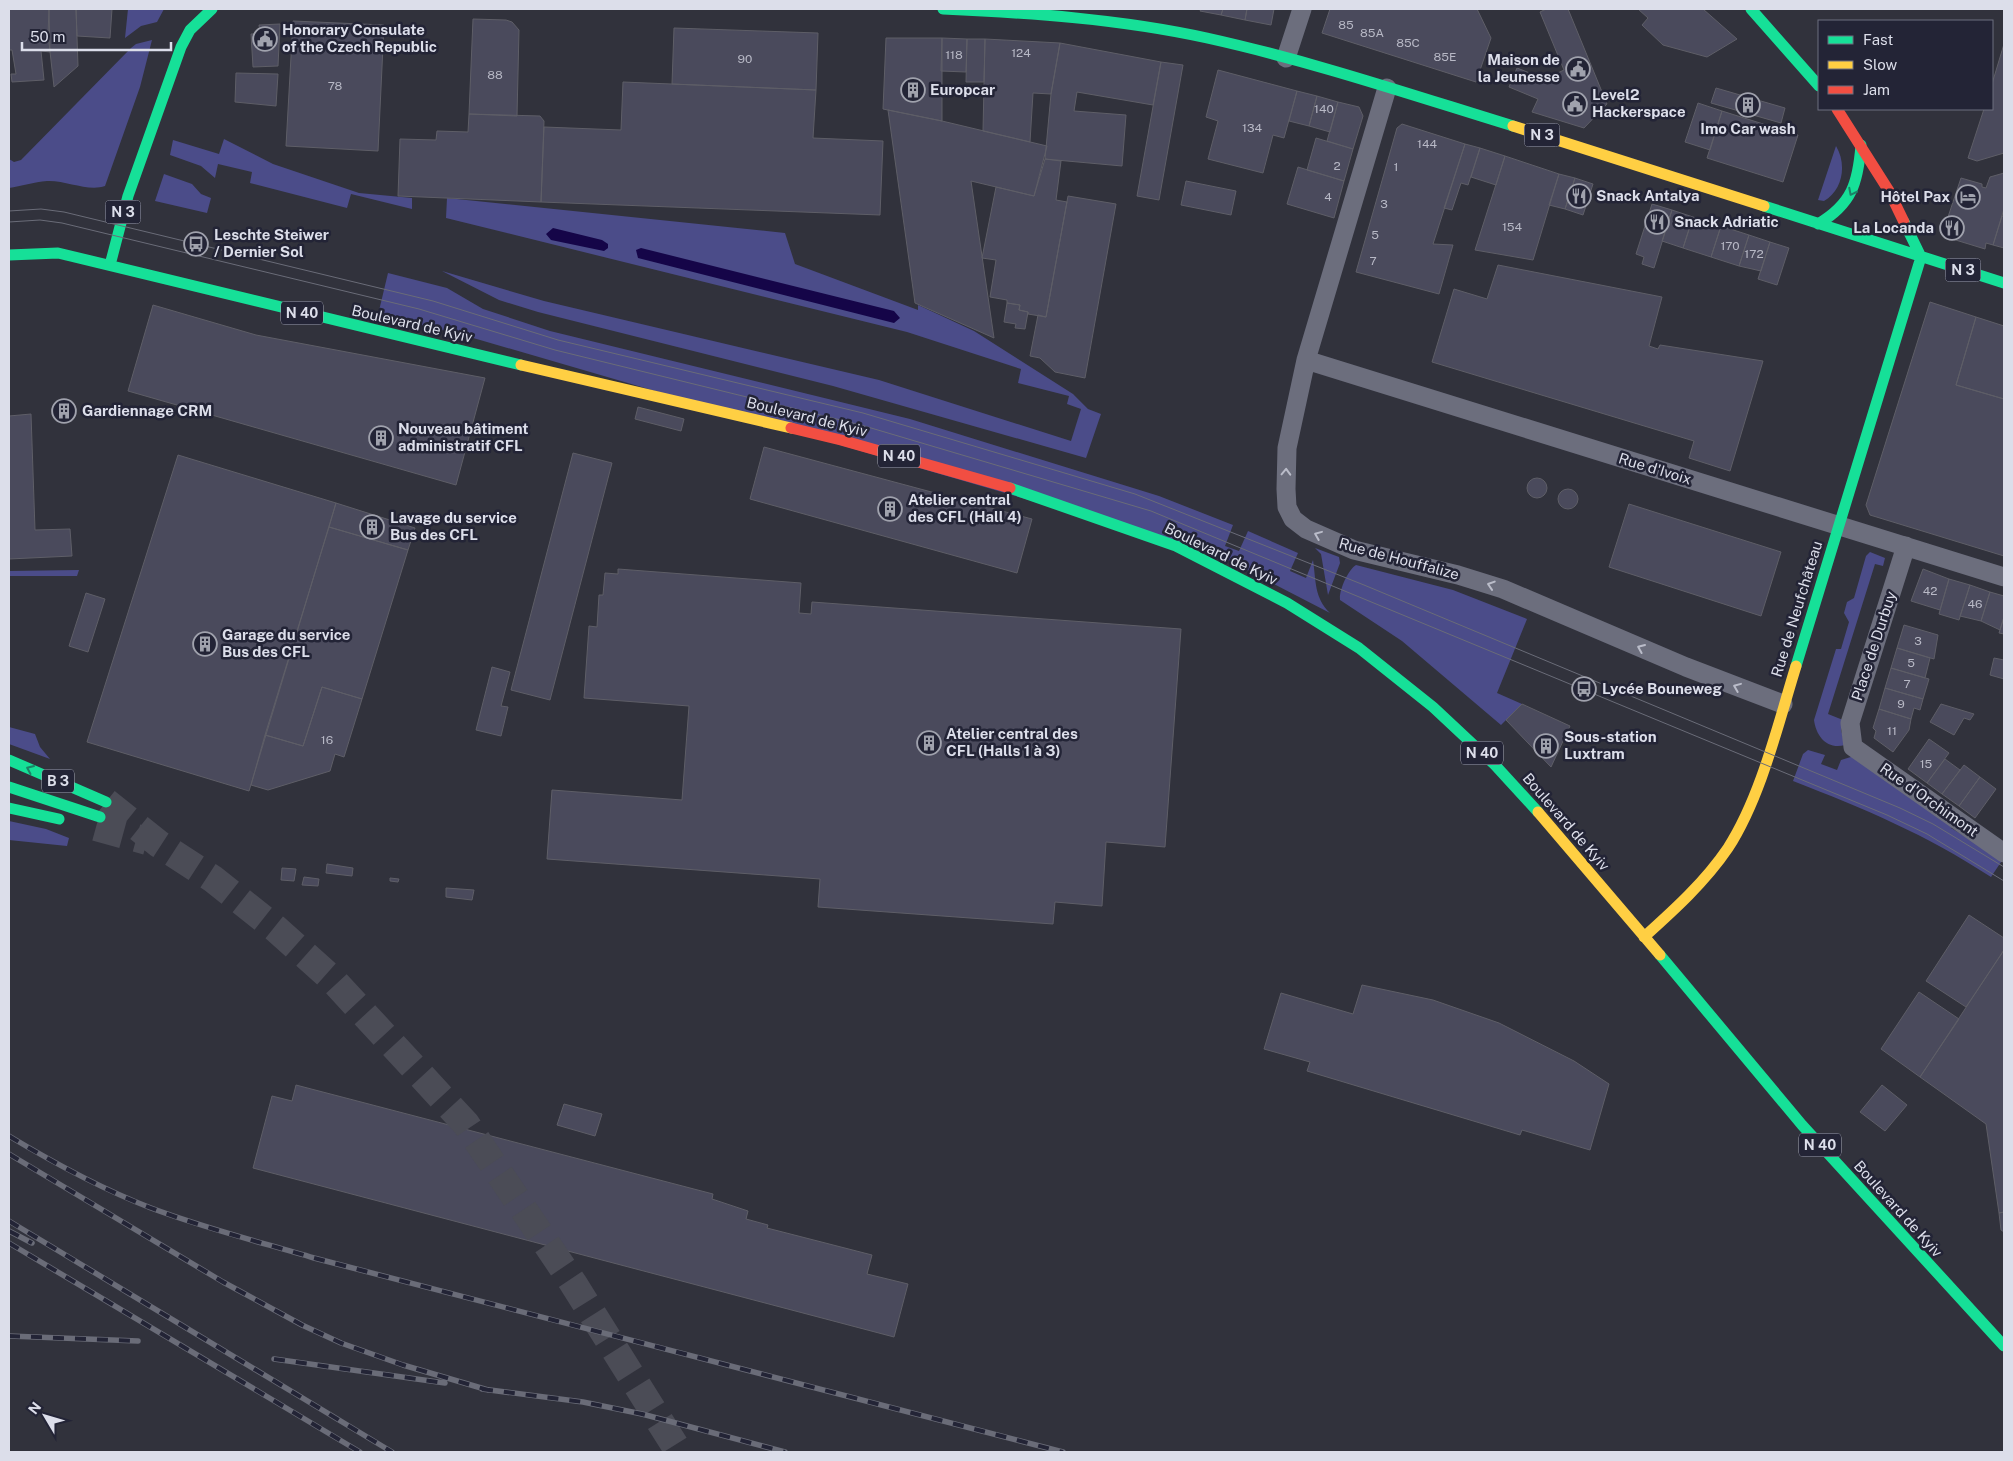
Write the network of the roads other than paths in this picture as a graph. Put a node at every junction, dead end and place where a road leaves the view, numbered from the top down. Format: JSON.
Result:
{"nodes":[{"id":1,"x":212,"y":9,"type":"edge"},
{"id":2,"x":943,"y":9,"type":"edge"},
{"id":3,"x":1302,"y":9,"type":"edge"},
{"id":4,"x":1751,"y":9,"type":"edge"},
{"id":5,"x":1114,"y":15,"type":"edge"},
{"id":6,"x":1286,"y":58,"type":"junction"},
{"id":7,"x":1818,"y":85,"type":"edge"},
{"id":8,"x":1387,"y":88,"type":"junction"},
{"id":9,"x":1838,"y":110,"type":"edge"},
{"id":10,"x":1861,"y":145,"type":"junction"},
{"id":11,"x":1818,"y":224,"type":"junction"},
{"id":12,"x":9,"y":255,"type":"edge"},
{"id":13,"x":1921,"y":257,"type":"junction"},
{"id":14,"x":110,"y":265,"type":"junction"},
{"id":15,"x":2004,"y":282,"type":"edge"},
{"id":16,"x":1306,"y":360,"type":"junction"},
{"id":17,"x":1838,"y":525,"type":"junction"},
{"id":18,"x":1906,"y":546,"type":"junction"},
{"id":19,"x":2004,"y":576,"type":"edge"},
{"id":20,"x":1783,"y":704,"type":"junction"},
{"id":21,"x":1853,"y":747,"type":"joint"},
{"id":22,"x":9,"y":760,"type":"edge"},
{"id":23,"x":9,"y":787,"type":"edge"},
{"id":24,"x":106,"y":802,"type":"tunnel mouth"},
{"id":25,"x":9,"y":808,"type":"edge"},
{"id":26,"x":67,"y":821,"type":"dead end"},
{"id":27,"x":94,"y":823,"type":"tunnel mouth"},
{"id":28,"x":2004,"y":853,"type":"edge"},
{"id":29,"x":1644,"y":937,"type":"junction"},
{"id":30,"x":2004,"y":1346,"type":"edge"}],
"edges":[{"from":1,"to":14,"type":"main road","number":"N 3"},
{"from":2,"to":5,"type":"main road","number":"N 3"},
{"from":3,"to":6,"type":"street"},
{"from":4,"to":7,"type":"main road"},
{"from":5,"to":6,"type":"main road","number":"N 3"},
{"from":6,"to":8,"type":"main road","number":"N 3"},
{"from":8,"to":11,"type":"main road","number":"N 3"},
{"from":8,"to":16,"type":"street","name":"Rue de Houffalize"},
{"from":9,"to":10,"type":"main road"},
{"from":10,"to":11,"type":"main road","one_way":true},
{"from":10,"to":13,"type":"main road"},
{"from":11,"to":13,"type":"main road","number":"N 3"},
{"from":12,"to":14,"type":"main road","name":"Boulevard de Kyiv"},
{"from":13,"to":15,"type":"main road","number":"N 3"},
{"from":13,"to":17,"type":"main road","name":"Rue de Neufchâteau"},
{"from":14,"to":29,"type":"main road","name":"Boulevard de Kyiv","number":"N 40"},
{"from":16,"to":17,"type":"street","name":"Rue d'Ivoix"},
{"from":20,"to":16,"type":"street","name":"Rue de Houffalize","one_way":true},
{"from":17,"to":18,"type":"street","name":"Rue d'Ivoix"},
{"from":17,"to":20,"type":"main road","name":"Rue de Neufchâteau"},
{"from":18,"to":19,"type":"street","name":"Rue d'Ivoix"},
{"from":18,"to":21,"type":"street","name":"Place de Durbuy"},
{"from":20,"to":29,"type":"main road","name":"Rue de Neufchâteau"},
{"from":21,"to":28,"type":"street","name":"Rue d'Orchimont"},
{"from":24,"to":22,"type":"main road","number":"B 3","one_way":true},
{"from":23,"to":27,"type":"main road","number":"B 3"},
{"from":25,"to":26,"type":"main road","number":"B 3"},
{"from":29,"to":30,"type":"main road","name":"Boulevard de Kyiv","number":"N 40"}]}
